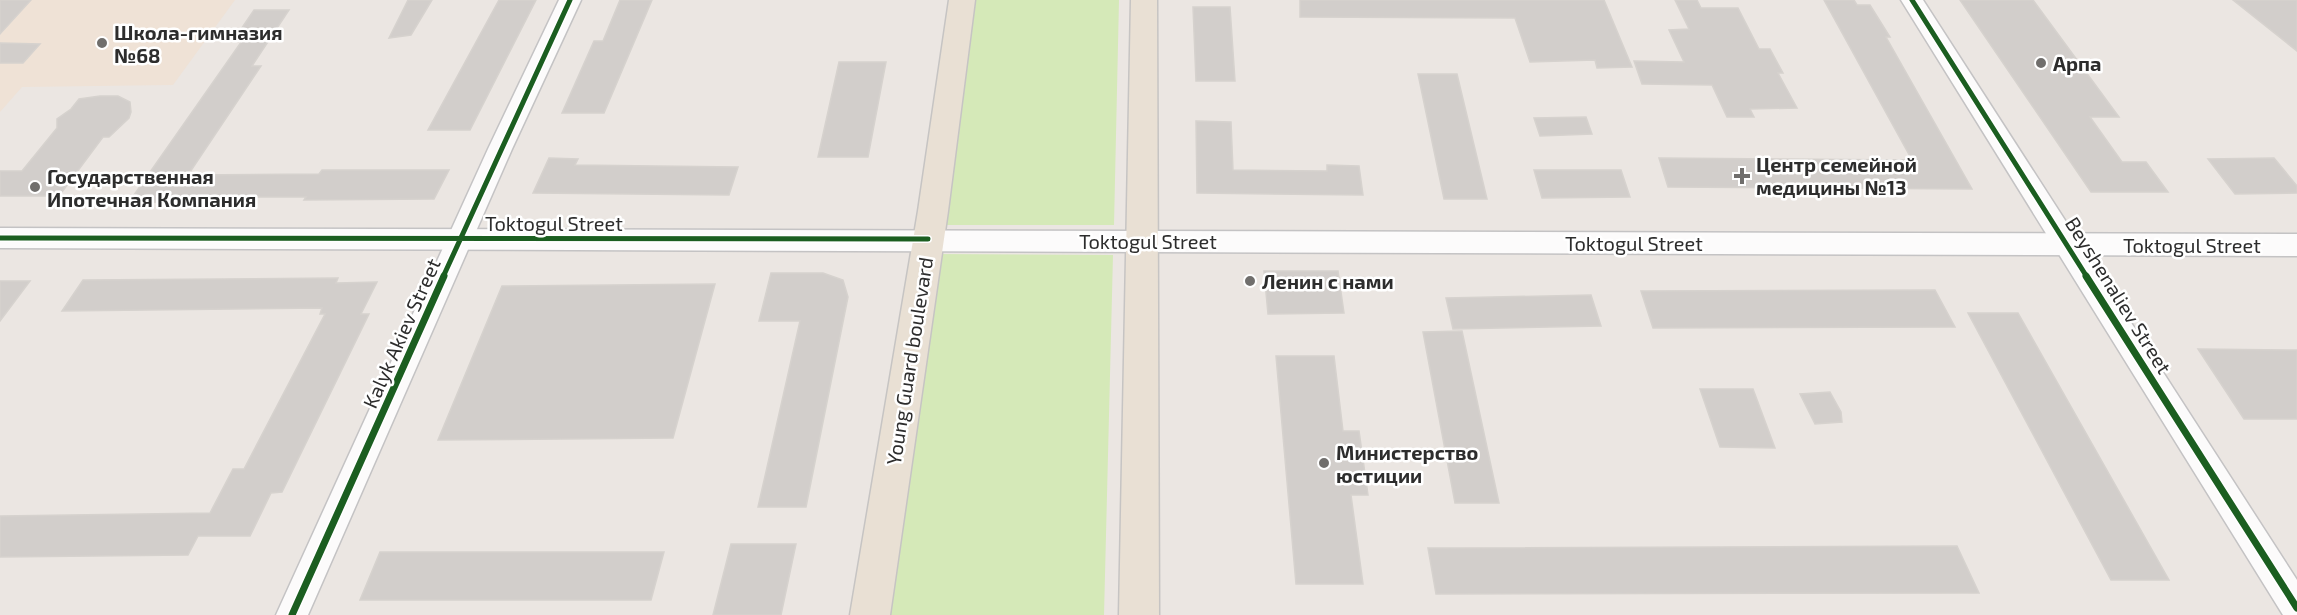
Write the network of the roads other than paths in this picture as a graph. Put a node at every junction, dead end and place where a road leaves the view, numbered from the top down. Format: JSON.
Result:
{"nodes":[{"id":1,"x":570,"y":0,"type":"edge"},
{"id":2,"x":962,"y":0,"type":"edge"},
{"id":3,"x":1144,"y":0,"type":"edge"},
{"id":4,"x":1912,"y":0,"type":"edge"},
{"id":5,"x":0,"y":238,"type":"edge"},
{"id":6,"x":460,"y":239,"type":"junction"},
{"id":7,"x":928,"y":239,"type":"junction"},
{"id":8,"x":1142,"y":241,"type":"junction"},
{"id":9,"x":2068,"y":244,"type":"junction"},
{"id":10,"x":2297,"y":245,"type":"edge"},
{"id":11,"x":2297,"y":608,"type":"edge"},
{"id":12,"x":292,"y":615,"type":"edge"},
{"id":13,"x":870,"y":615,"type":"edge"},
{"id":14,"x":1139,"y":615,"type":"edge"}],
"edges":[{"from":1,"to":6,"type":"street","name":"Kalyk Akiev Street"},
{"from":2,"to":7,"type":"main road","name":"Young Guard boulevard"},
{"from":3,"to":8,"type":"main road"},
{"from":4,"to":9,"type":"street","name":"Beyshenaliev Street"},
{"from":5,"to":6,"type":"main road","name":"Toktogul Street"},
{"from":6,"to":7,"type":"main road","name":"Toktogul Street"},
{"from":6,"to":12,"type":"street","name":"Kalyk Akiev Street"},
{"from":7,"to":8,"type":"main road","name":"Toktogul Street"},
{"from":7,"to":13,"type":"main road","name":"Young Guard boulevard"},
{"from":8,"to":9,"type":"main road","name":"Toktogul Street"},
{"from":8,"to":14,"type":"main road"},
{"from":9,"to":10,"type":"main road","name":"Toktogul Street"},
{"from":9,"to":11,"type":"street","name":"Beyshenaliev Street"}]}
